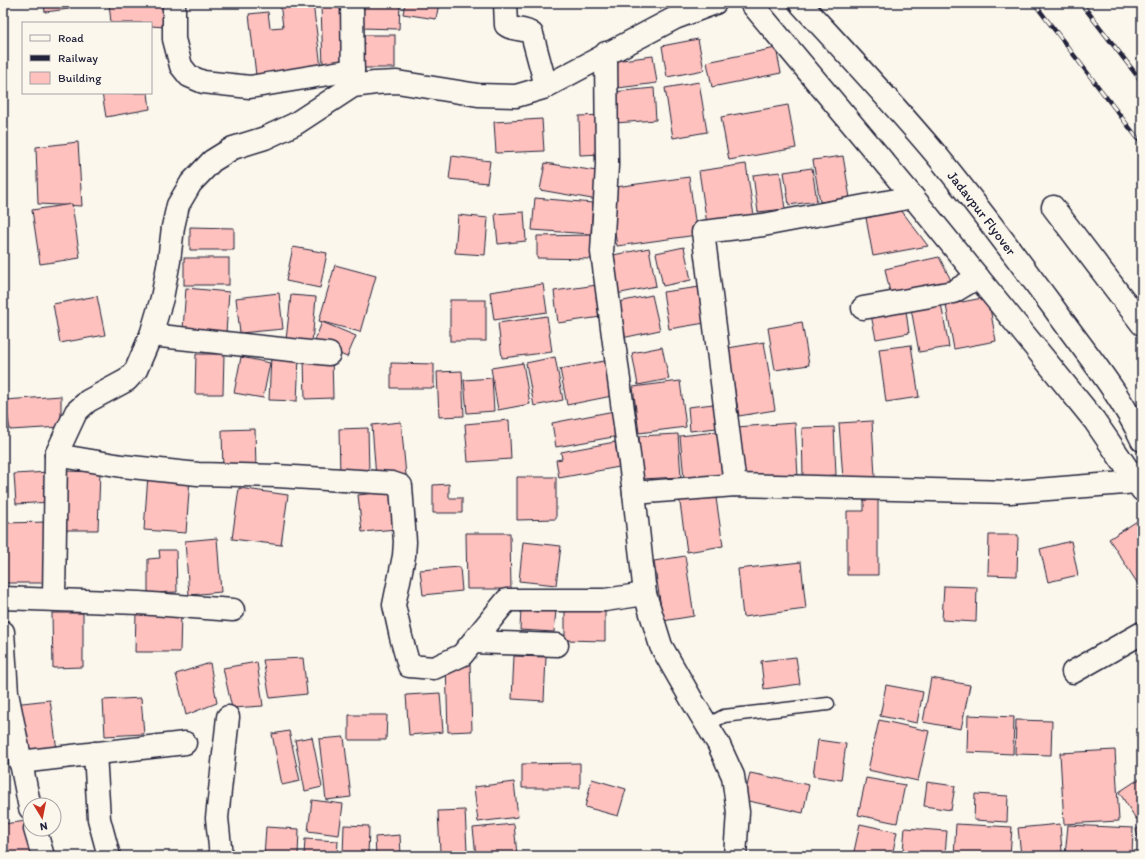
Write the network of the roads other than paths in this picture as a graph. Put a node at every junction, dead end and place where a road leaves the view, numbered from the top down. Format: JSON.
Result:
{"nodes":[{"id":1,"x":174,"y":3,"type":"edge"},
{"id":2,"x":352,"y":3,"type":"edge"},
{"id":3,"x":505,"y":3,"type":"edge"},
{"id":4,"x":715,"y":3,"type":"edge"},
{"id":5,"x":751,"y":3,"type":"edge"},
{"id":6,"x":800,"y":3,"type":"edge"},
{"id":7,"x":606,"y":53,"type":"junction"},
{"id":8,"x":353,"y":78,"type":"junction"},
{"id":9,"x":546,"y":86,"type":"junction"},
{"id":10,"x":913,"y":197,"type":"junction"},
{"id":11,"x":1053,"y":207,"type":"dead end"},
{"id":12,"x":978,"y":277,"type":"junction"},
{"id":13,"x":862,"y":308,"type":"dead end"},
{"id":14,"x":1142,"y":324,"type":"edge"},
{"id":15,"x":151,"y":335,"type":"junction"},
{"id":16,"x":329,"y":354,"type":"dead end"},
{"id":17,"x":1142,"y":440,"type":"edge"},
{"id":18,"x":56,"y":455,"type":"junction"},
{"id":19,"x":735,"y":485,"type":"junction"},
{"id":20,"x":1139,"y":486,"type":"edge"},
{"id":21,"x":634,"y":493,"type":"junction"},
{"id":22,"x":645,"y":594,"type":"junction"},
{"id":23,"x":3,"y":598,"type":"edge"},
{"id":24,"x":54,"y":599,"type":"junction"},
{"id":25,"x":233,"y":610,"type":"dead end"},
{"id":26,"x":3,"y":632,"type":"edge"},
{"id":27,"x":1142,"y":633,"type":"edge"},
{"id":28,"x":472,"y":642,"type":"junction"},
{"id":29,"x":557,"y":645,"type":"dead end"},
{"id":30,"x":1073,"y":672,"type":"dead end"},
{"id":31,"x":828,"y":704,"type":"dead end"},
{"id":32,"x":228,"y":717,"type":"dead end"},
{"id":33,"x":707,"y":725,"type":"junction"},
{"id":34,"x":185,"y":743,"type":"dead end"},
{"id":35,"x":95,"y":753,"type":"junction"},
{"id":36,"x":20,"y":762,"type":"junction"},
{"id":37,"x":28,"y":797,"type":"edge"},
{"id":38,"x":37,"y":837,"type":"edge"},
{"id":39,"x":43,"y":856,"type":"edge"},
{"id":40,"x":110,"y":856,"type":"edge"},
{"id":41,"x":221,"y":856,"type":"edge"},
{"id":42,"x":735,"y":856,"type":"edge"}],
"edges":[{"from":1,"to":8,"type":"street"},
{"from":2,"to":8,"type":"street"},
{"from":3,"to":9,"type":"street"},
{"from":4,"to":7,"type":"street"},
{"from":5,"to":10,"type":"street"},
{"from":6,"to":17,"type":"street","name":"Jadavpur Flyover"},
{"from":7,"to":9,"type":"street"},
{"from":7,"to":21,"type":"street"},
{"from":8,"to":9,"type":"street"},
{"from":8,"to":15,"type":"street"},
{"from":10,"to":12,"type":"street"},
{"from":10,"to":19,"type":"street"},
{"from":11,"to":14,"type":"street"},
{"from":12,"to":13,"type":"street"},
{"from":12,"to":20,"type":"street"},
{"from":15,"to":16,"type":"street"},
{"from":15,"to":18,"type":"street"},
{"from":18,"to":24,"type":"street"},
{"from":18,"to":28,"type":"street"},
{"from":19,"to":20,"type":"street"},
{"from":19,"to":21,"type":"street"},
{"from":21,"to":22,"type":"street"},
{"from":22,"to":28,"type":"street"},
{"from":22,"to":33,"type":"street"},
{"from":23,"to":24,"type":"street"},
{"from":24,"to":25,"type":"street"},
{"from":26,"to":36,"type":"street"},
{"from":27,"to":30,"type":"street"},
{"from":28,"to":29,"type":"street"},
{"from":31,"to":33,"type":"lane"},
{"from":32,"to":41,"type":"street"},
{"from":33,"to":42,"type":"street"},
{"from":34,"to":35,"type":"street"},
{"from":35,"to":36,"type":"street"},
{"from":35,"to":40,"type":"street"},
{"from":36,"to":37,"type":"street"},
{"from":38,"to":39,"type":"street"}]}
